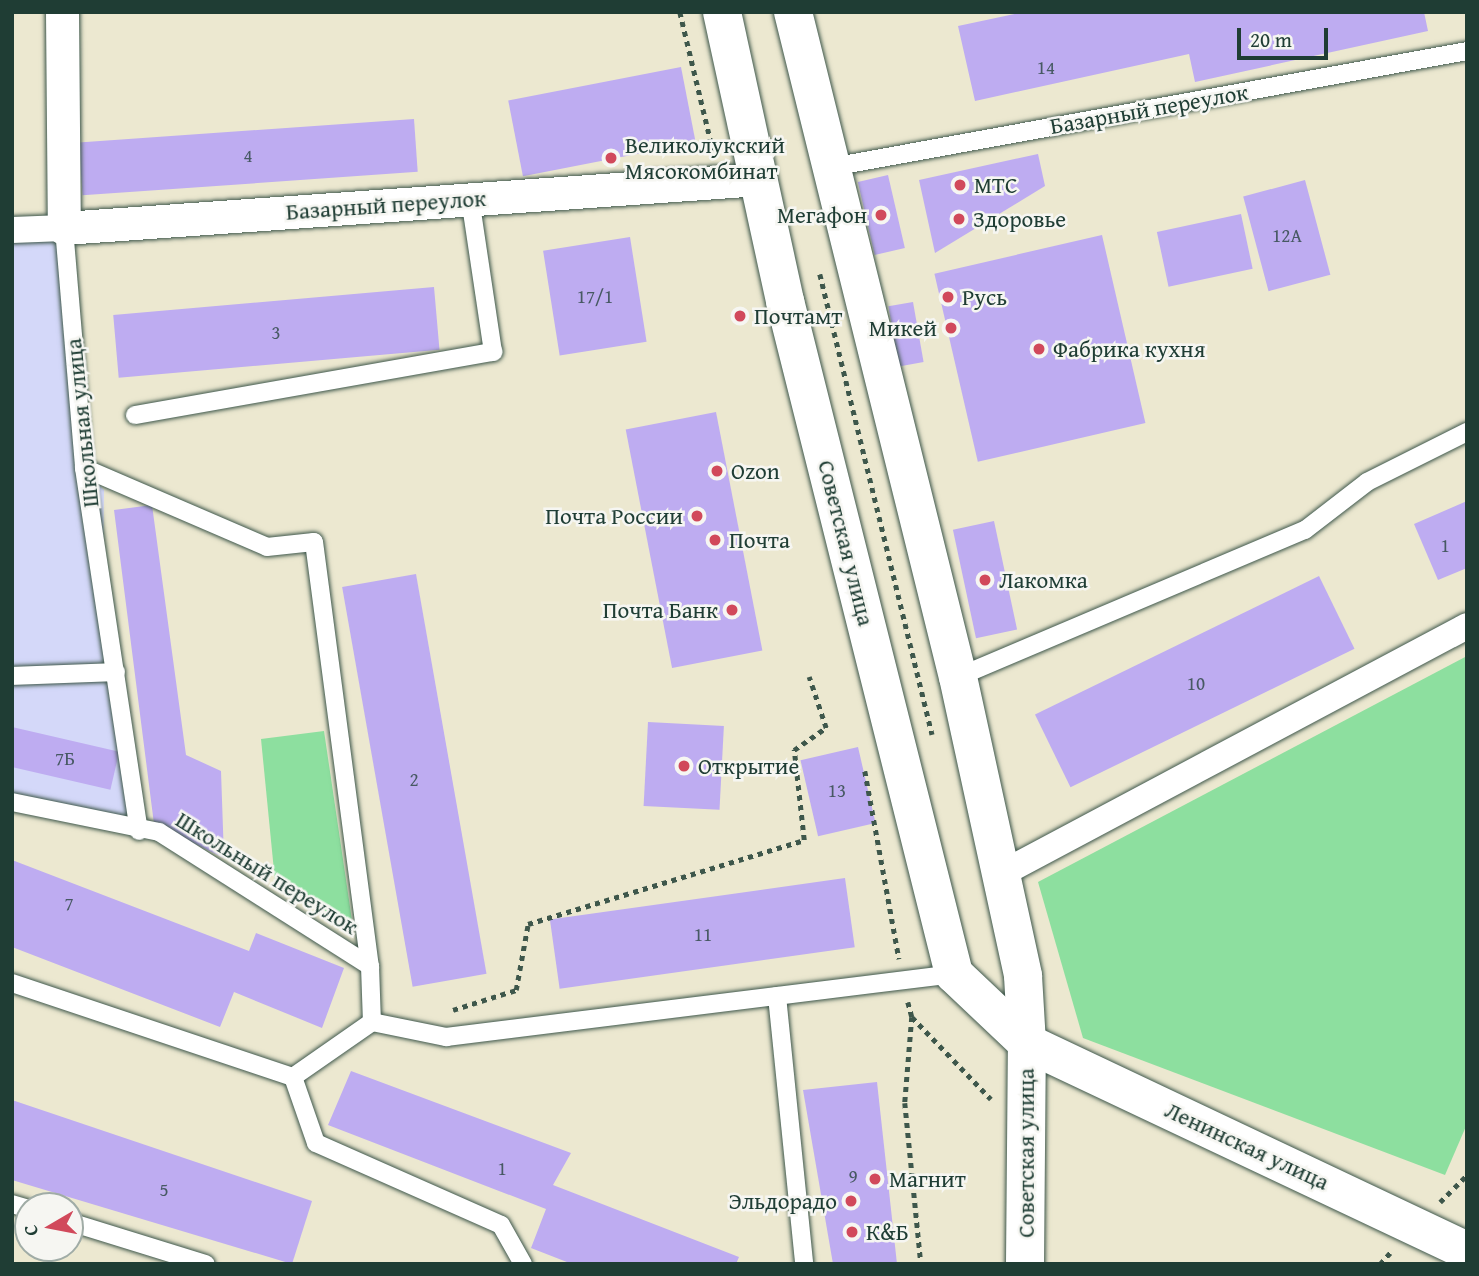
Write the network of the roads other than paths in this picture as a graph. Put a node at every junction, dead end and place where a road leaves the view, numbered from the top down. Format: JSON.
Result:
{"nodes":[{"id":1,"x":62,"y":12,"type":"edge"},
{"id":2,"x":722,"y":12,"type":"edge"},
{"id":3,"x":793,"y":12,"type":"edge"},
{"id":4,"x":1467,"y":51,"type":"edge"},
{"id":5,"x":832,"y":167,"type":"junction"},
{"id":6,"x":759,"y":178,"type":"junction"},
{"id":7,"x":470,"y":199,"type":"junction"},
{"id":8,"x":64,"y":228,"type":"junction"},
{"id":9,"x":12,"y":230,"type":"edge"},
{"id":10,"x":135,"y":415,"type":"dead end"},
{"id":11,"x":1467,"y":432,"type":"edge"},
{"id":12,"x":83,"y":468,"type":"junction"},
{"id":13,"x":1467,"y":626,"type":"edge"},
{"id":14,"x":116,"y":672,"type":"junction"},
{"id":15,"x":12,"y":676,"type":"edge"},
{"id":16,"x":958,"y":677,"type":"junction"},
{"id":17,"x":12,"y":802,"type":"edge"},
{"id":18,"x":139,"y":831,"type":"junction"},
{"id":19,"x":1001,"y":874,"type":"junction"},
{"id":20,"x":370,"y":966,"type":"junction"},
{"id":21,"x":954,"y":974,"type":"junction"},
{"id":22,"x":12,"y":983,"type":"edge"},
{"id":23,"x":777,"y":996,"type":"junction"},
{"id":24,"x":372,"y":1022,"type":"junction"},
{"id":25,"x":1027,"y":1043,"type":"junction"},
{"id":26,"x":293,"y":1077,"type":"junction"},
{"id":27,"x":84,"y":1226,"type":"edge"},
{"id":28,"x":1467,"y":1251,"type":"edge"},
{"id":29,"x":206,"y":1264,"type":"edge"},
{"id":30,"x":523,"y":1264,"type":"edge"},
{"id":31,"x":804,"y":1264,"type":"edge"},
{"id":32,"x":1026,"y":1264,"type":"edge"}],
"edges":[{"from":1,"to":8,"type":"street","name":"Школьная улица"},
{"from":2,"to":6,"type":"main road","name":"Советская улица"},
{"from":3,"to":5,"type":"main road","name":"Советская улица"},
{"from":4,"to":5,"type":"lane","name":"Базарный переулок"},
{"from":5,"to":16,"type":"main road","name":"Советская улица"},
{"from":6,"to":7,"type":"street","name":"Базарный переулок"},
{"from":6,"to":21,"type":"main road","name":"Советская улица"},
{"from":7,"to":8,"type":"street","name":"Базарный переулок"},
{"from":7,"to":10,"type":"lane"},
{"from":8,"to":9,"type":"street","name":"Базарный переулок"},
{"from":8,"to":12,"type":"lane","name":"Школьная улица"},
{"from":11,"to":16,"type":"lane"},
{"from":12,"to":14,"type":"lane","name":"Школьная улица"},
{"from":12,"to":20,"type":"lane"},
{"from":13,"to":19,"type":"street"},
{"from":14,"to":15,"type":"lane"},
{"from":14,"to":18,"type":"lane","name":"Школьная улица"},
{"from":16,"to":19,"type":"main road","name":"Советская улица"},
{"from":17,"to":18,"type":"lane","name":"Школьный переулок"},
{"from":18,"to":20,"type":"lane","name":"Школьный переулок"},
{"from":19,"to":25,"type":"main road","name":"Советская улица"},
{"from":20,"to":24,"type":"lane"},
{"from":21,"to":23,"type":"lane"},
{"from":21,"to":25,"type":"main road","name":"Советская улица"},
{"from":22,"to":26,"type":"lane"},
{"from":23,"to":24,"type":"lane"},
{"from":23,"to":31,"type":"lane"},
{"from":24,"to":26,"type":"lane"},
{"from":25,"to":28,"type":"main road","name":"Ленинская улица"},
{"from":25,"to":32,"type":"main road","name":"Советская улица"},
{"from":26,"to":30,"type":"lane"},
{"from":27,"to":29,"type":"lane"}]}
